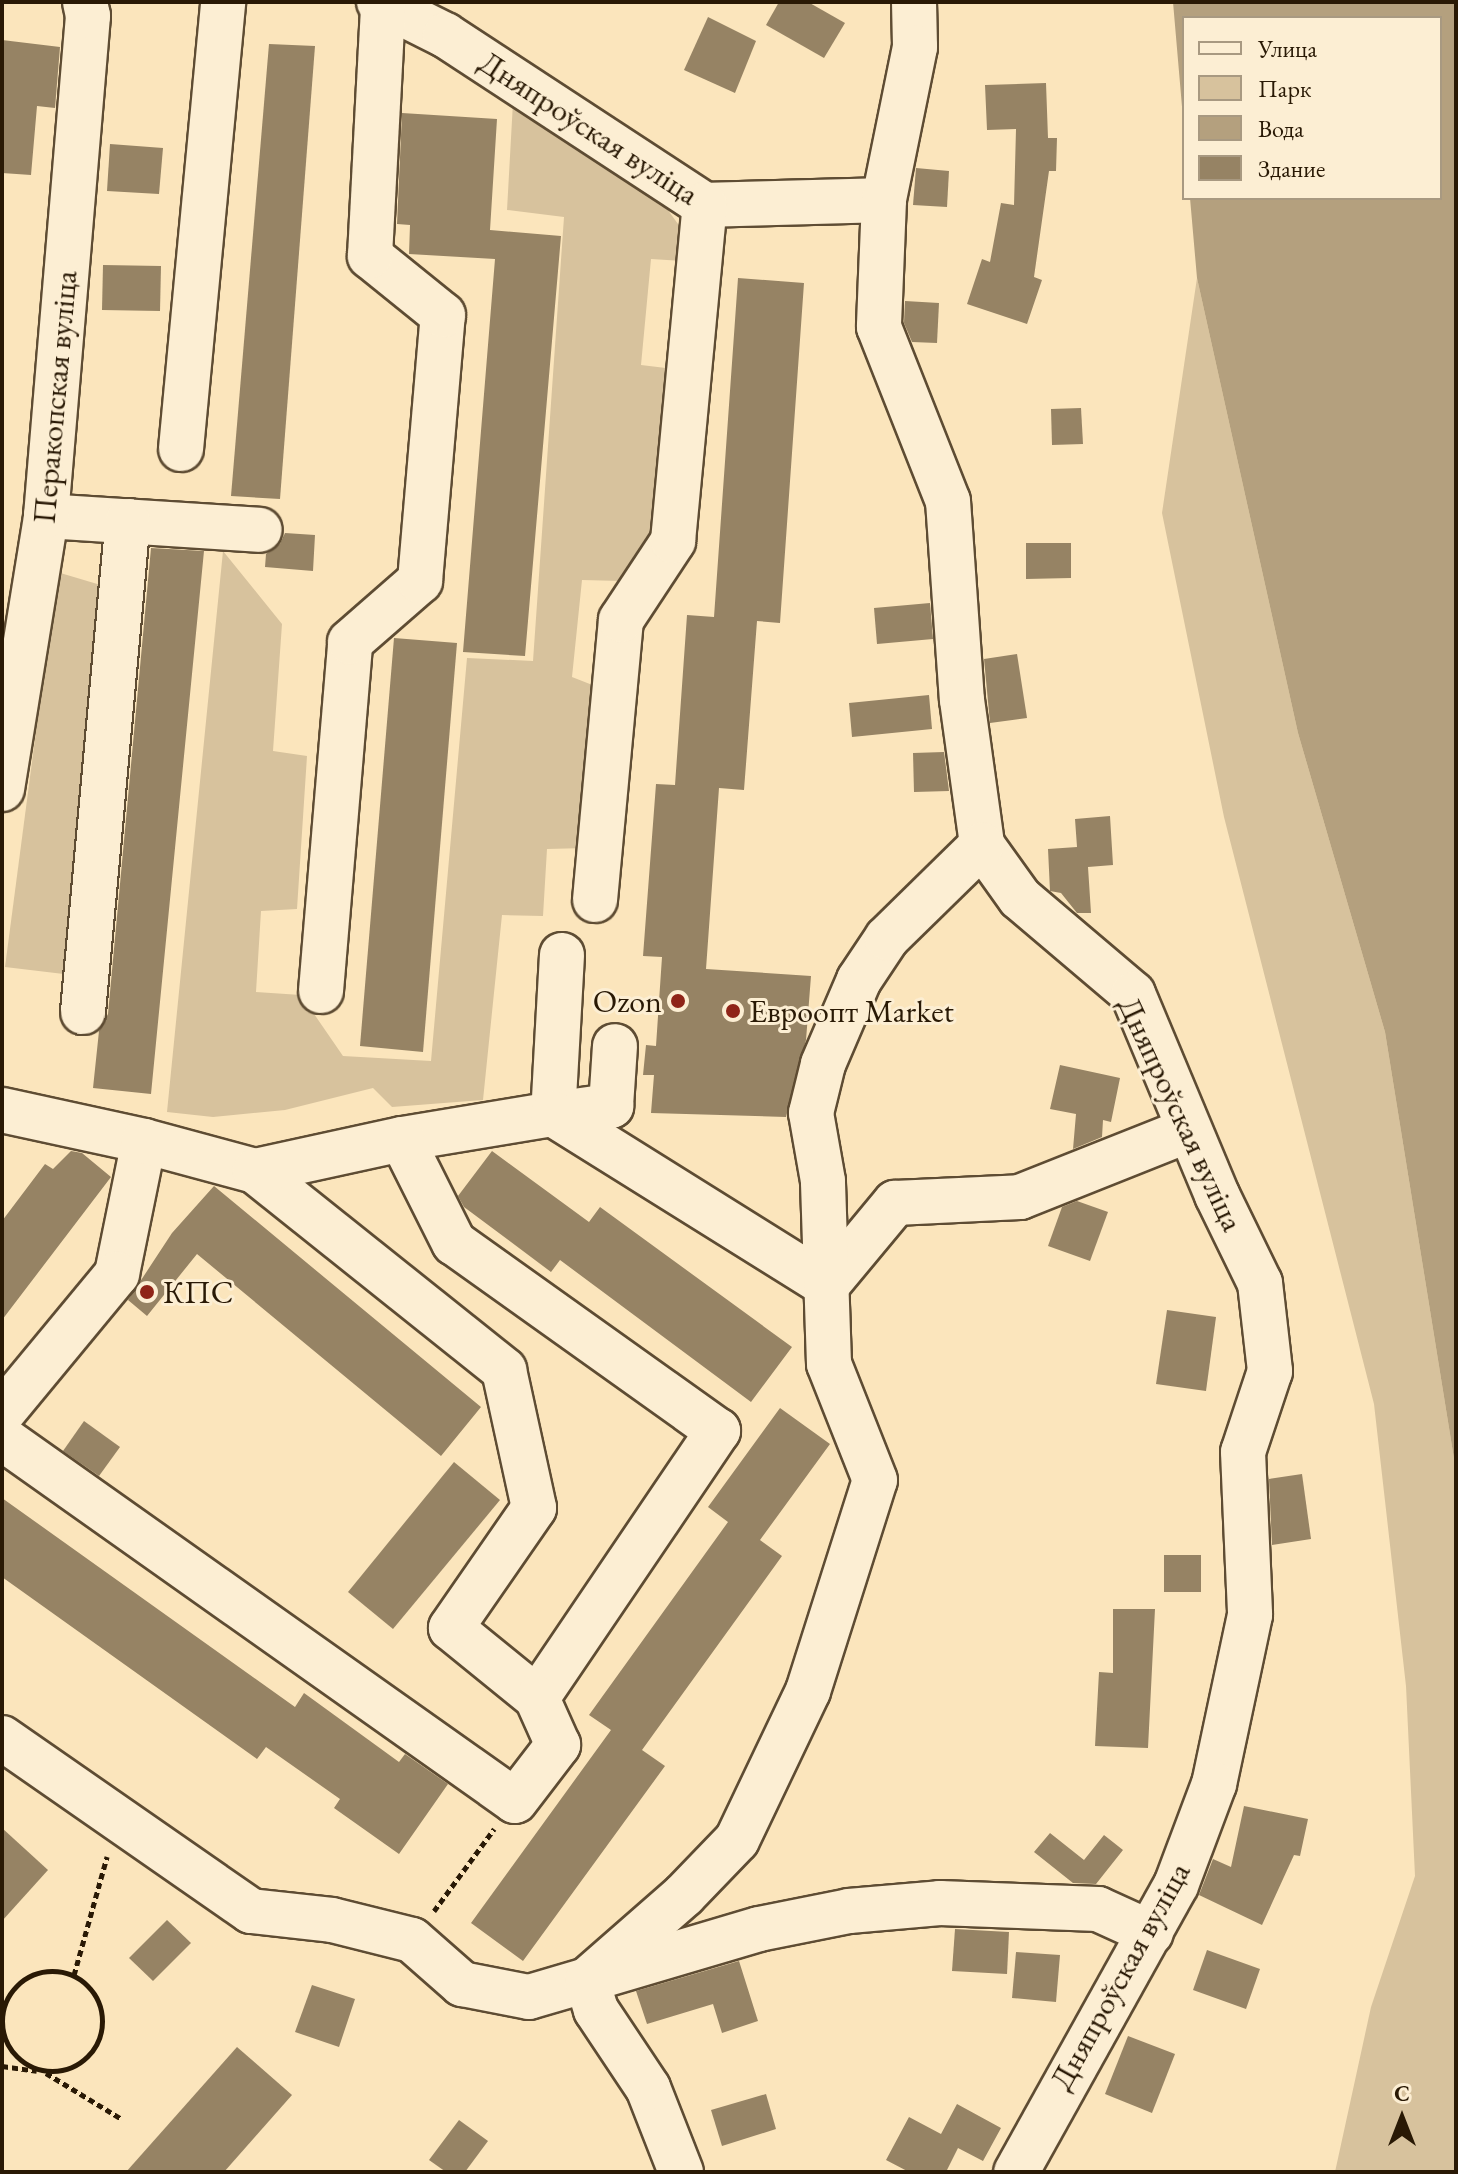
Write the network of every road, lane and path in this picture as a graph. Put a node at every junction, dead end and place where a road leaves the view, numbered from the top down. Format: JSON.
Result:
{"nodes":[{"id":1,"x":85,"y":2,"type":"edge"},
{"id":2,"x":223,"y":2,"type":"edge"},
{"id":3,"x":914,"y":2,"type":"edge"},
{"id":4,"x":381,"y":5,"type":"edge"},
{"id":5,"x":450,"y":18,"type":"edge"},
{"id":6,"x":884,"y":200,"type":"junction"},
{"id":7,"x":705,"y":205,"type":"junction"},
{"id":8,"x":181,"y":449,"type":"dead end"},
{"id":9,"x":46,"y":516,"type":"junction"},
{"id":10,"x":128,"y":521,"type":"junction"},
{"id":11,"x":260,"y":530,"type":"dead end"},
{"id":12,"x":2,"y":789,"type":"edge"},
{"id":13,"x":982,"y":845,"type":"junction"},
{"id":14,"x":595,"y":900,"type":"dead end"},
{"id":15,"x":562,"y":955,"type":"dead end"},
{"id":16,"x":321,"y":991,"type":"dead end"},
{"id":17,"x":83,"y":1012,"type":"dead end"},
{"id":18,"x":615,"y":1046,"type":"dead end"},
{"id":19,"x":553,"y":1114,"type":"junction"},
{"id":20,"x":8,"y":1120,"type":"edge"},
{"id":21,"x":1188,"y":1130,"type":"junction"},
{"id":22,"x":402,"y":1139,"type":"junction"},
{"id":23,"x":144,"y":1141,"type":"junction"},
{"id":24,"x":255,"y":1171,"type":"junction"},
{"id":25,"x":827,"y":1285,"type":"junction"},
{"id":26,"x":2,"y":1413,"type":"edge"},
{"id":27,"x":2,"y":1438,"type":"edge"},
{"id":28,"x":537,"y":1698,"type":"junction"},
{"id":29,"x":7,"y":1750,"type":"edge"},
{"id":30,"x":515,"y":1801,"type":"junction"},
{"id":31,"x":118,"y":1819,"type":"junction"},
{"id":32,"x":1151,"y":1933,"type":"junction"},
{"id":33,"x":412,"y":1940,"type":"junction"},
{"id":34,"x":74,"y":1975,"type":"junction"},
{"id":35,"x":587,"y":1980,"type":"junction"},
{"id":36,"x":2,"y":2066,"type":"edge"},
{"id":37,"x":44,"y":2072,"type":"junction"},
{"id":38,"x":120,"y":2118,"type":"dead end"},
{"id":39,"x":681,"y":2172,"type":"edge"},
{"id":40,"x":1016,"y":2172,"type":"edge"}],
"edges":[{"from":1,"to":9,"type":"street","name":"Перакопская вуліца"},
{"from":2,"to":8,"type":"street"},
{"from":3,"to":6,"type":"street"},
{"from":4,"to":5,"type":"street","name":"Дняпроўская вуліца"},
{"from":4,"to":16,"type":"street"},
{"from":5,"to":7,"type":"street","name":"Дняпроўская вуліца"},
{"from":6,"to":7,"type":"street","name":"Дняпроўская вуліца"},
{"from":6,"to":13,"type":"street","name":"Дняпроўская вуліца"},
{"from":7,"to":14,"type":"street"},
{"from":9,"to":10,"type":"street"},
{"from":9,"to":12,"type":"street","name":"Перакопская вуліца"},
{"from":10,"to":11,"type":"street"},
{"from":10,"to":17,"type":"street"},
{"from":13,"to":21,"type":"street","name":"Дняпроўская вуліца"},
{"from":13,"to":25,"type":"street"},
{"from":15,"to":19,"type":"street"},
{"from":18,"to":19,"type":"street"},
{"from":19,"to":22,"type":"street"},
{"from":19,"to":25,"type":"street"},
{"from":20,"to":23,"type":"street"},
{"from":21,"to":25,"type":"street"},
{"from":21,"to":32,"type":"street","name":"Дняпроўская вуліца"},
{"from":22,"to":24,"type":"street"},
{"from":22,"to":28,"type":"street"},
{"from":23,"to":24,"type":"street"},
{"from":23,"to":26,"type":"street"},
{"from":24,"to":28,"type":"street"},
{"from":25,"to":35,"type":"street"},
{"from":27,"to":30,"type":"street"},
{"from":28,"to":30,"type":"street"},
{"from":29,"to":31,"type":"street"},
{"from":30,"to":33,"type":"path"},
{"from":31,"to":33,"type":"street"},
{"from":31,"to":34,"type":"path"},
{"from":32,"to":35,"type":"street"},
{"from":32,"to":40,"type":"street","name":"Дняпроўская вуліца"},
{"from":33,"to":35,"type":"street"},
{"from":34,"to":37,"type":"path"},
{"from":34,"to":37,"type":"path"},
{"from":35,"to":39,"type":"street"},
{"from":36,"to":37,"type":"path"},
{"from":37,"to":38,"type":"path"}]}
